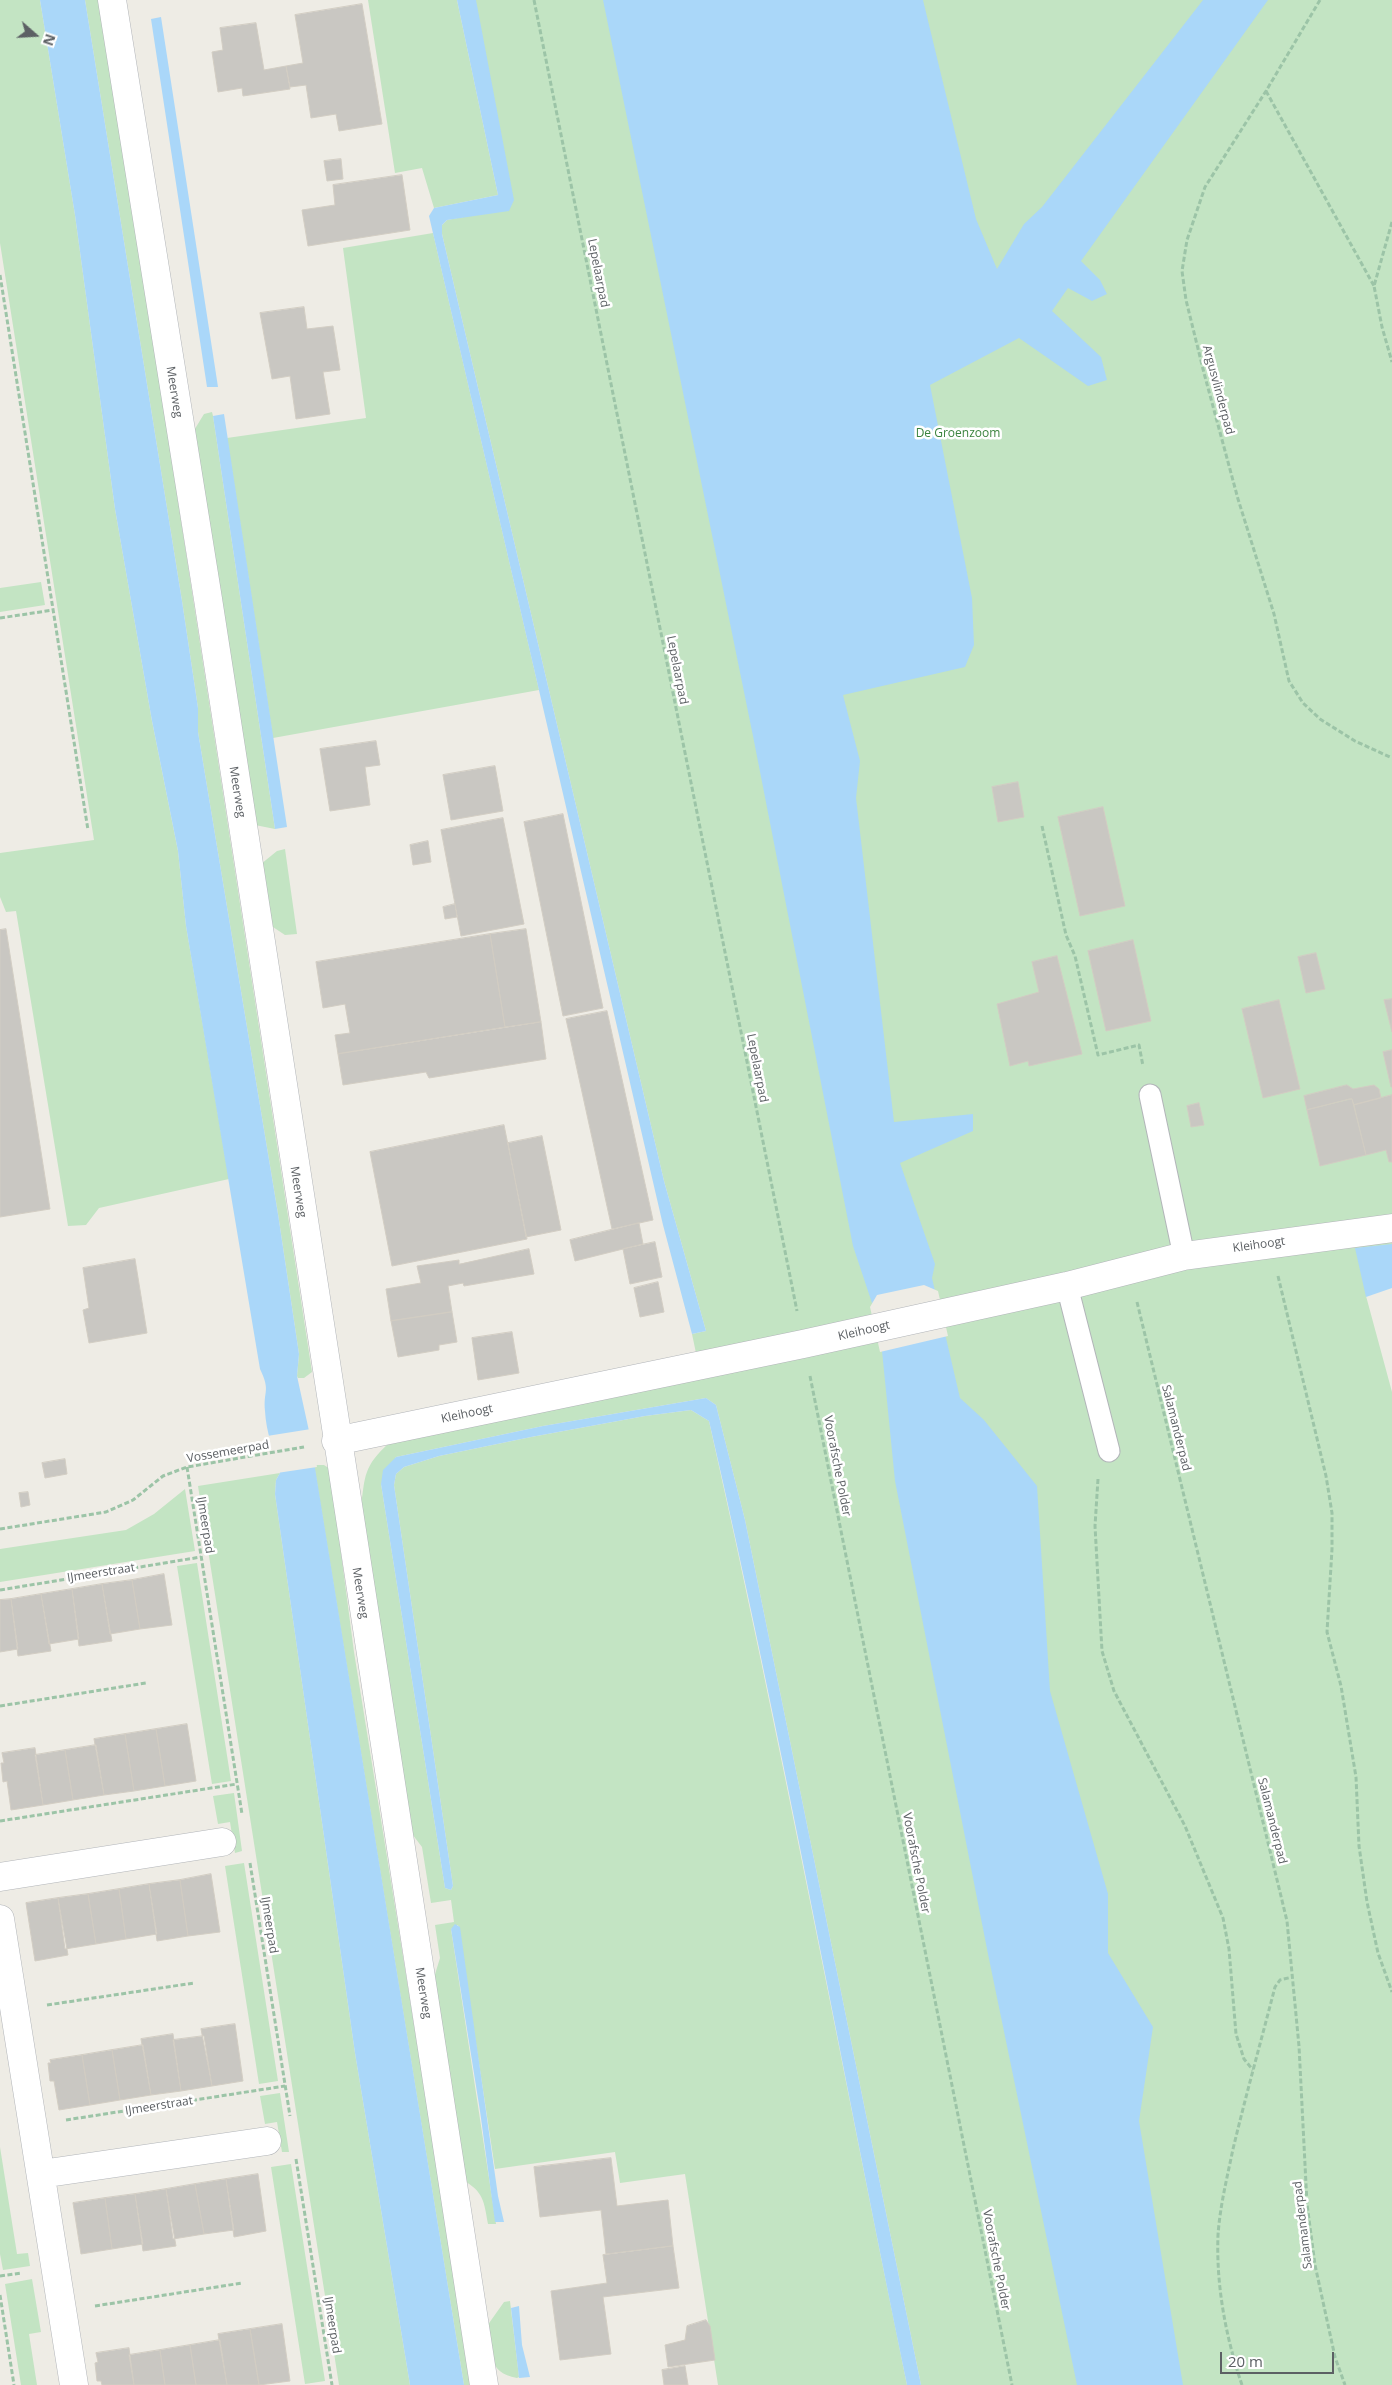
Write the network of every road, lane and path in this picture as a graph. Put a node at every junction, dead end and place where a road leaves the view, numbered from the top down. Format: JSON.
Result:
{"nodes":[{"id":1,"x":112,"y":0,"type":"edge"},
{"id":2,"x":534,"y":0,"type":"edge"},
{"id":3,"x":1320,"y":0,"type":"edge"},
{"id":4,"x":1266,"y":91,"type":"junction"},
{"id":5,"x":1392,"y":222,"type":"edge"},
{"id":6,"x":0,"y":275,"type":"edge"},
{"id":7,"x":1374,"y":286,"type":"junction"},
{"id":8,"x":1392,"y":362,"type":"edge"},
{"id":9,"x":53,"y":610,"type":"junction"},
{"id":10,"x":0,"y":618,"type":"edge"},
{"id":11,"x":1392,"y":758,"type":"edge"},
{"id":12,"x":1042,"y":826,"type":"dead end"},
{"id":13,"x":88,"y":830,"type":"dead end"},
{"id":14,"x":1150,"y":1094,"type":"joint"},
{"id":15,"x":1392,"y":1228,"type":"edge"},
{"id":16,"x":1270,"y":1244,"type":"junction"},
{"id":17,"x":1184,"y":1256,"type":"junction"},
{"id":18,"x":1130,"y":1270,"type":"junction"},
{"id":19,"x":1066,"y":1286,"type":"junction"},
{"id":20,"x":803,"y":1344,"type":"junction"},
{"id":21,"x":336,"y":1442,"type":"junction"},
{"id":22,"x":305,"y":1447,"type":"dead end"},
{"id":23,"x":1109,"y":1452,"type":"joint"},
{"id":24,"x":187,"y":1467,"type":"junction"},
{"id":25,"x":0,"y":1529,"type":"edge"},
{"id":26,"x":202,"y":1557,"type":"junction"},
{"id":27,"x":0,"y":1590,"type":"edge"},
{"id":28,"x":146,"y":1683,"type":"dead end"},
{"id":29,"x":0,"y":1706,"type":"edge"},
{"id":30,"x":237,"y":1784,"type":"junction"},
{"id":31,"x":0,"y":1821,"type":"edge"},
{"id":32,"x":243,"y":1821,"type":"dead end"},
{"id":33,"x":222,"y":1842,"type":"dead end"},
{"id":34,"x":249,"y":1857,"type":"dead end"},
{"id":35,"x":0,"y":1877,"type":"edge"},
{"id":36,"x":0,"y":1919,"type":"edge"},
{"id":37,"x":1292,"y":1977,"type":"junction"},
{"id":38,"x":194,"y":1983,"type":"dead end"},
{"id":39,"x":1392,"y":1992,"type":"edge"},
{"id":40,"x":11,"y":2024,"type":"edge"},
{"id":41,"x":1253,"y":2070,"type":"junction"},
{"id":42,"x":285,"y":2086,"type":"junction"},
{"id":43,"x":291,"y":2121,"type":"dead end"},
{"id":44,"x":32,"y":2125,"type":"junction"},
{"id":45,"x":267,"y":2141,"type":"dead end"},
{"id":46,"x":296,"y":2157,"type":"dead end"},
{"id":47,"x":40,"y":2174,"type":"junction"},
{"id":48,"x":242,"y":2284,"type":"dead end"},
{"id":49,"x":0,"y":2295,"type":"edge"},
{"id":50,"x":62,"y":2310,"type":"junction"},
{"id":51,"x":14,"y":2385,"type":"edge"},
{"id":52,"x":74,"y":2385,"type":"edge"},
{"id":53,"x":332,"y":2385,"type":"edge"},
{"id":54,"x":484,"y":2385,"type":"edge"},
{"id":55,"x":1012,"y":2385,"type":"edge"},
{"id":56,"x":1242,"y":2385,"type":"edge"},
{"id":57,"x":1345,"y":2385,"type":"edge"}],
"edges":[{"from":1,"to":21,"type":"street","name":"Meerweg"},
{"from":2,"to":20,"type":"path","name":"Lepelaarpad"},
{"from":3,"to":4,"type":"path","name":"Argusvlinderpad"},
{"from":4,"to":7,"type":"path"},
{"from":4,"to":11,"type":"path","name":"Argusvlinderpad"},
{"from":5,"to":7,"type":"path"},
{"from":6,"to":9,"type":"path"},
{"from":7,"to":8,"type":"path"},
{"from":9,"to":10,"type":"path"},
{"from":9,"to":13,"type":"path"},
{"from":12,"to":14,"type":"path"},
{"from":14,"to":17,"type":"lane"},
{"from":15,"to":16,"type":"street","name":"Kleihoogt"},
{"from":16,"to":17,"type":"street","name":"Kleihoogt"},
{"from":16,"to":39,"type":"path"},
{"from":17,"to":18,"type":"street","name":"Kleihoogt"},
{"from":18,"to":19,"type":"street","name":"Kleihoogt"},
{"from":18,"to":37,"type":"path","name":"Salamanderpad"},
{"from":19,"to":20,"type":"street","name":"Kleihoogt"},
{"from":19,"to":23,"type":"lane"},
{"from":20,"to":21,"type":"street","name":"Kleihoogt"},
{"from":20,"to":55,"type":"path","name":"Voorafsche Polder"},
{"from":21,"to":54,"type":"street","name":"Meerweg"},
{"from":22,"to":24,"type":"path","name":"Vossemeerpad"},
{"from":23,"to":41,"type":"path"},
{"from":24,"to":25,"type":"path","name":"Vossemeerpad"},
{"from":24,"to":26,"type":"path","name":"IJmeerpad"},
{"from":26,"to":27,"type":"path","name":"IJmeerstraat"},
{"from":26,"to":30,"type":"path","name":"IJmeerpad"},
{"from":28,"to":29,"type":"path"},
{"from":30,"to":31,"type":"path"},
{"from":30,"to":32,"type":"path","name":"IJmeerpad"},
{"from":33,"to":35,"type":"street"},
{"from":34,"to":42,"type":"path","name":"IJmeerpad"},
{"from":36,"to":40,"type":"street"},
{"from":37,"to":41,"type":"path"},
{"from":37,"to":57,"type":"path","name":"Salamanderpad"},
{"from":38,"to":40,"type":"path"},
{"from":40,"to":44,"type":"street"},
{"from":41,"to":56,"type":"path"},
{"from":42,"to":43,"type":"path","name":"IJmeerpad"},
{"from":42,"to":44,"type":"path","name":"IJmeerstraat"},
{"from":44,"to":47,"type":"street"},
{"from":45,"to":47,"type":"street"},
{"from":46,"to":53,"type":"path","name":"IJmeerpad"},
{"from":47,"to":50,"type":"street"},
{"from":48,"to":50,"type":"path"},
{"from":49,"to":51,"type":"path"},
{"from":50,"to":52,"type":"street"}]}
